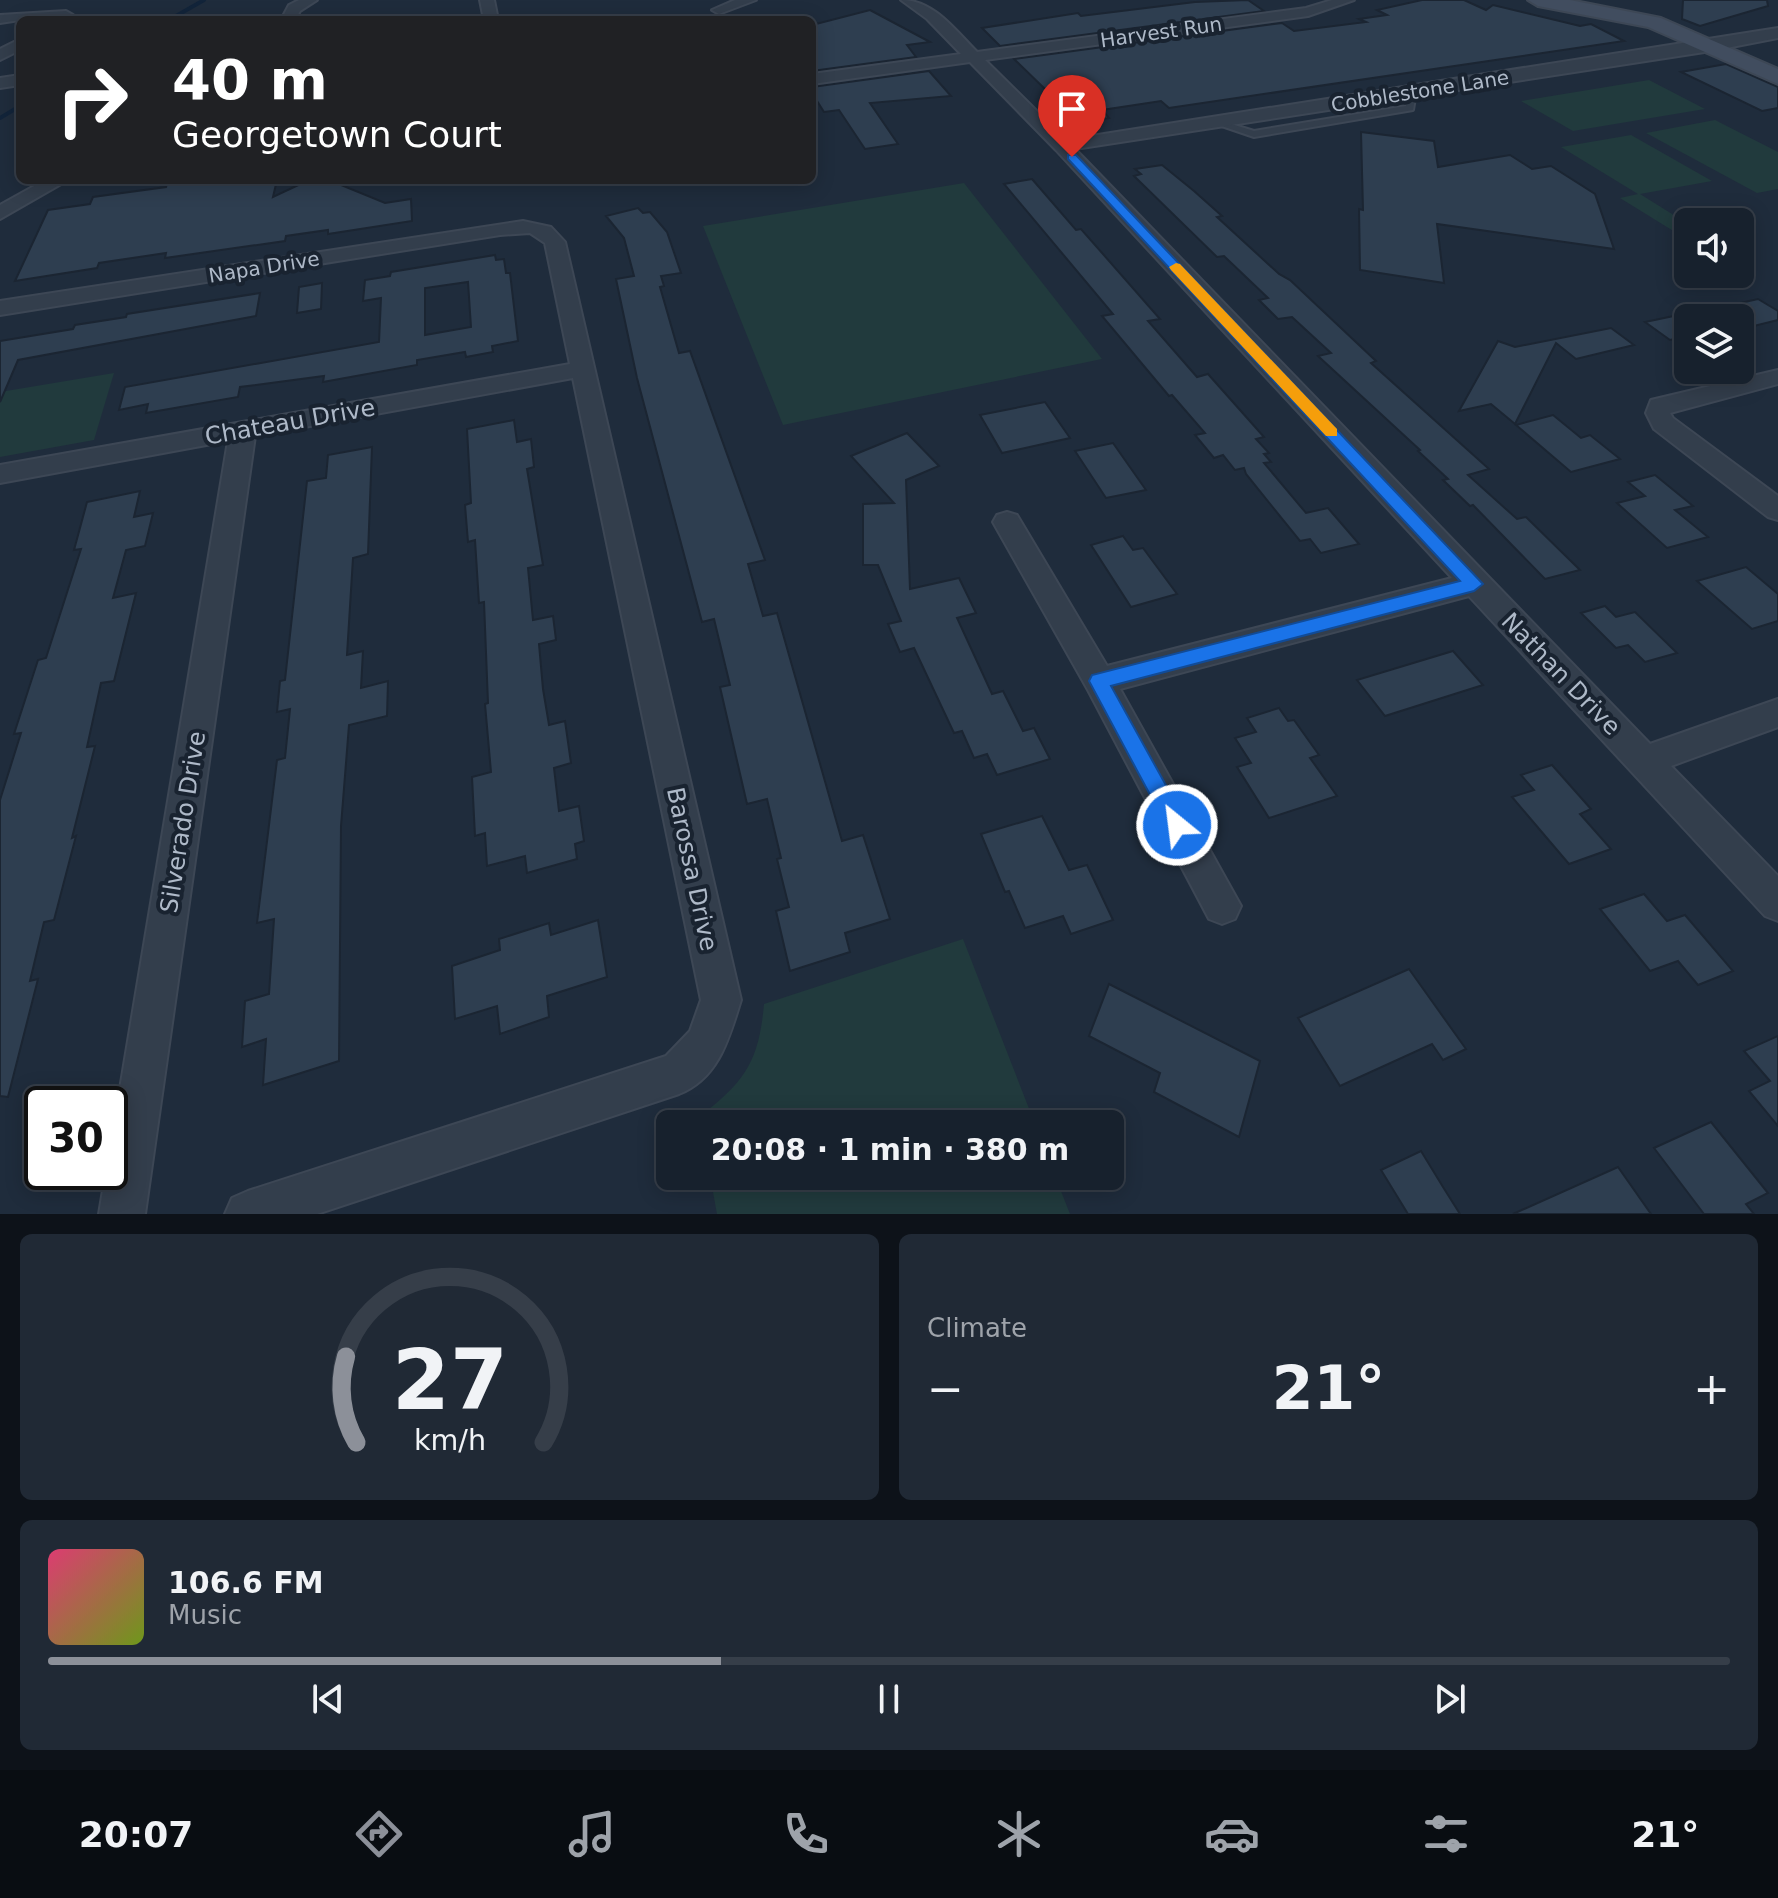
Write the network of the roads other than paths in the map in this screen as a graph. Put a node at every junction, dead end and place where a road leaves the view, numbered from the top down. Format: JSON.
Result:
{"nodes":[{"id":1,"x":310,"y":0,"type":"edge"},
{"id":2,"x":749,"y":0,"type":"edge"},
{"id":3,"x":908,"y":0,"type":"edge"},
{"id":4,"x":1289,"y":0,"type":"edge"},
{"id":5,"x":1347,"y":0,"type":"edge"},
{"id":6,"x":1538,"y":0,"type":"edge"},
{"id":7,"x":719,"y":10,"type":"dead end"},
{"id":8,"x":1308,"y":12,"type":"junction"},
{"id":9,"x":290,"y":16,"type":"edge"},
{"id":10,"x":1778,"y":33,"type":"edge"},
{"id":11,"x":1711,"y":46,"type":"junction"},
{"id":12,"x":973,"y":57,"type":"junction"},
{"id":13,"x":1778,"y":77,"type":"edge"},
{"id":14,"x":816,"y":78,"type":"edge"},
{"id":15,"x":1062,"y":146,"type":"junction"},
{"id":16,"x":52,"y":184,"type":"edge"},
{"id":17,"x":0,"y":213,"type":"edge"},
{"id":18,"x":528,"y":227,"type":"joint"},
{"id":19,"x":0,"y":308,"type":"edge"},
{"id":20,"x":581,"y":369,"type":"junction"},
{"id":21,"x":1778,"y":377,"type":"edge"},
{"id":22,"x":243,"y":430,"type":"junction"},
{"id":23,"x":0,"y":474,"type":"edge"},
{"id":24,"x":1778,"y":510,"type":"edge"},
{"id":25,"x":1007,"y":522,"type":"dead end"},
{"id":26,"x":1474,"y":584,"type":"junction"},
{"id":27,"x":1099,"y":681,"type":"junction"},
{"id":28,"x":1778,"y":713,"type":"edge"},
{"id":29,"x":1644,"y":761,"type":"junction"},
{"id":30,"x":1778,"y":903,"type":"edge"},
{"id":31,"x":1222,"y":906,"type":"dead end"},
{"id":32,"x":122,"y":1214,"type":"edge"},
{"id":33,"x":248,"y":1214,"type":"edge"}],
"edges":[{"from":1,"to":9,"type":"street"},
{"from":2,"to":7,"type":"street"},
{"from":3,"to":12,"type":"street","name":"Nathan Drive"},
{"from":4,"to":8,"type":"street"},
{"from":5,"to":8,"type":"street","name":"Harvest Run"},
{"from":6,"to":11,"type":"street"},
{"from":8,"to":12,"type":"street","name":"Harvest Run"},
{"from":10,"to":11,"type":"street","name":"Cobblestone Lane"},
{"from":11,"to":13,"type":"street"},
{"from":11,"to":15,"type":"street","name":"Cobblestone Lane"},
{"from":12,"to":14,"type":"street","name":"Harvest Run"},
{"from":12,"to":15,"type":"street","name":"Nathan Drive"},
{"from":15,"to":26,"type":"street","name":"Nathan Drive"},
{"from":16,"to":17,"type":"street"},
{"from":18,"to":19,"type":"street","name":"Napa Drive"},
{"from":18,"to":20,"type":"street","name":"Barossa Drive"},
{"from":20,"to":22,"type":"street","name":"Chateau Drive"},
{"from":20,"to":33,"type":"street","name":"Barossa Drive"},
{"from":21,"to":24,"type":"street"},
{"from":22,"to":23,"type":"street","name":"Chateau Drive"},
{"from":22,"to":32,"type":"street","name":"Silverado Drive"},
{"from":25,"to":27,"type":"street"},
{"from":26,"to":27,"type":"street"},
{"from":26,"to":29,"type":"street","name":"Nathan Drive"},
{"from":27,"to":31,"type":"street"},
{"from":28,"to":29,"type":"street"},
{"from":29,"to":30,"type":"street","name":"Nathan Drive"}]}
